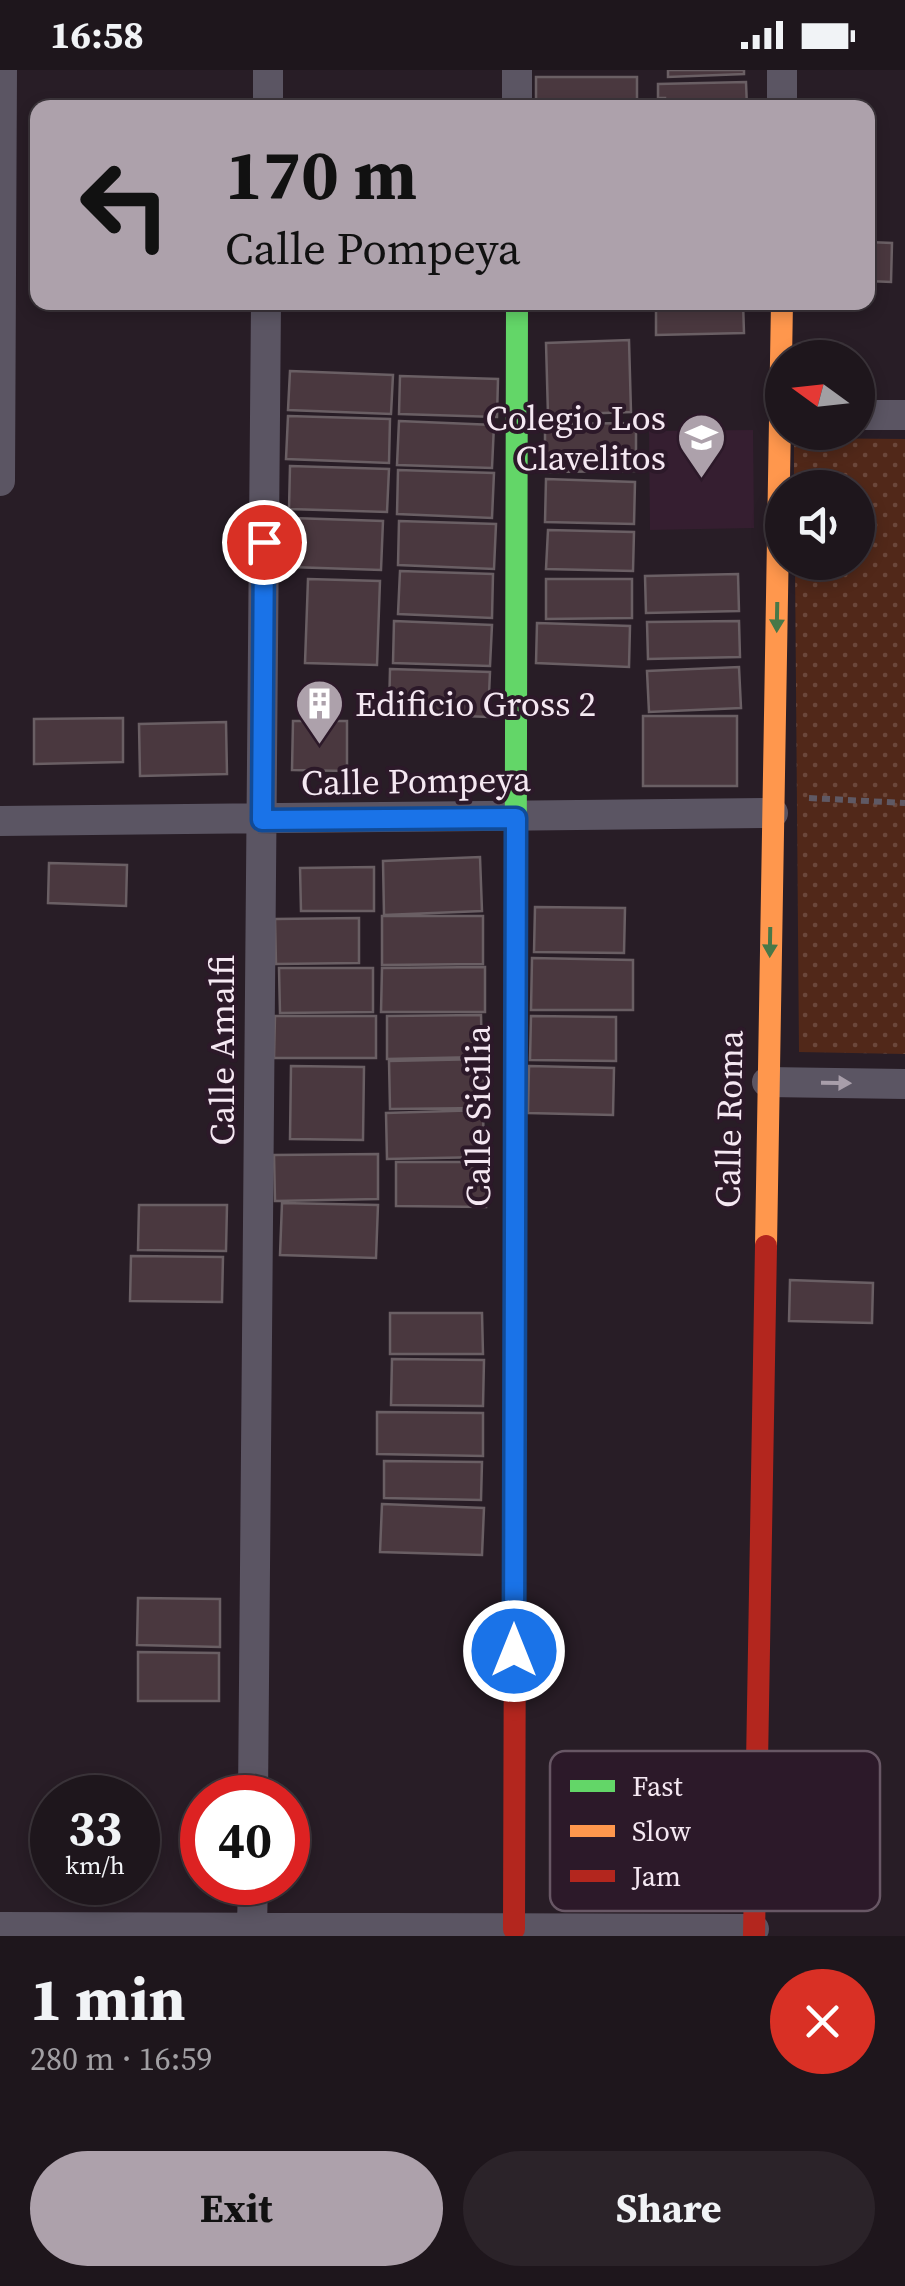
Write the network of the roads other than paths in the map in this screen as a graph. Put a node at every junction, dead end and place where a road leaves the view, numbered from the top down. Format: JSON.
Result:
{"nodes":[{"id":1,"x":2,"y":70,"type":"edge"},
{"id":2,"x":268,"y":70,"type":"edge"},
{"id":3,"x":518,"y":70,"type":"edge"},
{"id":4,"x":782,"y":70,"type":"edge"},
{"id":5,"x":268,"y":100,"type":"edge"},
{"id":6,"x":517,"y":100,"type":"edge"},
{"id":7,"x":782,"y":100,"type":"edge"},
{"id":8,"x":266,"y":310,"type":"edge"},
{"id":9,"x":517,"y":310,"type":"edge"},
{"id":10,"x":782,"y":310,"type":"edge"},
{"id":11,"x":782,"y":340,"type":"edge"},
{"id":12,"x":875,"y":415,"type":"edge"},
{"id":13,"x":905,"y":415,"type":"edge"},
{"id":14,"x":781,"y":450,"type":"edge"},
{"id":15,"x":0,"y":481,"type":"edge"},
{"id":16,"x":773,"y":804,"type":"junction"},
{"id":17,"x":516,"y":818,"type":"junction"},
{"id":18,"x":262,"y":820,"type":"junction"},
{"id":19,"x":0,"y":822,"type":"edge"},
{"id":20,"x":768,"y":1082,"type":"junction"},
{"id":21,"x":905,"y":1084,"type":"edge"},
{"id":22,"x":757,"y":1751,"type":"edge"},
{"id":23,"x":254,"y":1775,"type":"edge"},
{"id":24,"x":252,"y":1905,"type":"edge"},
{"id":25,"x":0,"y":1926,"type":"edge"},
{"id":26,"x":252,"y":1926,"type":"junction"},
{"id":27,"x":514,"y":1929,"type":"junction"},
{"id":28,"x":754,"y":1932,"type":"edge"}],
"edges":[{"from":1,"to":15,"type":"street"},
{"from":2,"to":5,"type":"street"},
{"from":3,"to":6,"type":"street"},
{"from":4,"to":7,"type":"street"},
{"from":8,"to":18,"type":"street","name":"Calle Amalfi"},
{"from":9,"to":17,"type":"street","name":"Calle Sicilia"},
{"from":10,"to":11,"type":"street","name":"Calle Roma"},
{"from":12,"to":13,"type":"street"},
{"from":14,"to":16,"type":"street","name":"Calle Roma","one_way":true},
{"from":16,"to":17,"type":"street","name":"Calle Pompeya"},
{"from":16,"to":20,"type":"street","name":"Calle Roma","one_way":true},
{"from":17,"to":18,"type":"street","name":"Calle Pompeya"},
{"from":17,"to":27,"type":"street","name":"Calle Sicilia"},
{"from":18,"to":19,"type":"street","name":"Calle Pompeya"},
{"from":18,"to":23,"type":"street","name":"Calle Amalfi"},
{"from":20,"to":21,"type":"street","one_way":true},
{"from":20,"to":22,"type":"street","name":"Calle Roma"},
{"from":24,"to":26,"type":"street"},
{"from":25,"to":26,"type":"street"},
{"from":26,"to":27,"type":"street"},
{"from":27,"to":28,"type":"street"}]}
